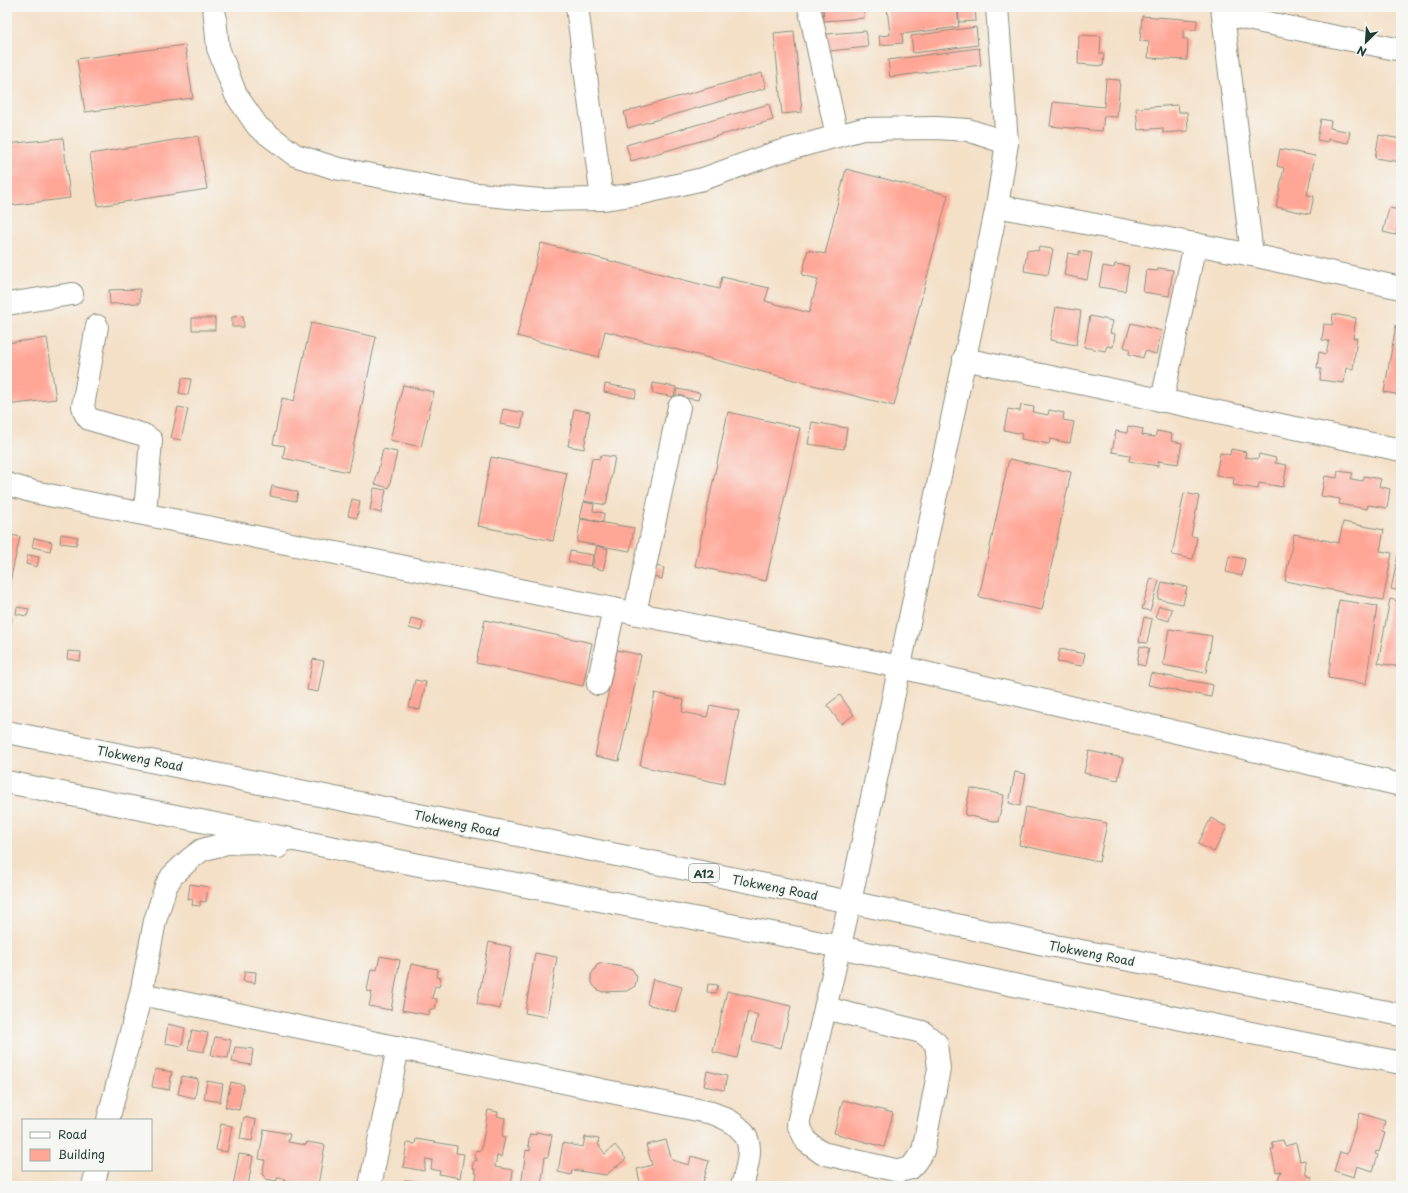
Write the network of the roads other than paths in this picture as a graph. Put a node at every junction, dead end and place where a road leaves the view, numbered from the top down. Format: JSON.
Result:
{"nodes":[{"id":1,"x":214,"y":7,"type":"edge"},
{"id":2,"x":577,"y":7,"type":"edge"},
{"id":3,"x":809,"y":7,"type":"edge"},
{"id":4,"x":997,"y":7,"type":"edge"},
{"id":5,"x":1223,"y":10,"type":"edge"},
{"id":6,"x":1401,"y":50,"type":"edge"},
{"id":7,"x":836,"y":136,"type":"junction"},
{"id":8,"x":1007,"y":143,"type":"junction"},
{"id":9,"x":602,"y":199,"type":"junction"},
{"id":10,"x":997,"y":206,"type":"junction"},
{"id":11,"x":1195,"y":244,"type":"junction"},
{"id":12,"x":1252,"y":255,"type":"junction"},
{"id":13,"x":1401,"y":288,"type":"edge"},
{"id":14,"x":72,"y":294,"type":"dead end"},
{"id":15,"x":7,"y":304,"type":"edge"},
{"id":16,"x":97,"y":326,"type":"dead end"},
{"id":17,"x":964,"y":359,"type":"junction"},
{"id":18,"x":1162,"y":400,"type":"junction"},
{"id":19,"x":679,"y":406,"type":"dead end"},
{"id":20,"x":1401,"y":450,"type":"edge"},
{"id":21,"x":7,"y":484,"type":"edge"},
{"id":22,"x":145,"y":513,"type":"junction"},
{"id":23,"x":624,"y":611,"type":"junction"},
{"id":24,"x":900,"y":667,"type":"junction"},
{"id":25,"x":598,"y":684,"type":"dead end"},
{"id":26,"x":7,"y":732,"type":"edge"},
{"id":27,"x":7,"y":782,"type":"edge"},
{"id":28,"x":1401,"y":784,"type":"edge"},
{"id":29,"x":474,"y":876,"type":"junction"},
{"id":30,"x":850,"y":902,"type":"junction"},
{"id":31,"x":840,"y":947,"type":"junction"},
{"id":32,"x":141,"y":994,"type":"junction"},
{"id":33,"x":825,"y":1008,"type":"junction"},
{"id":34,"x":1401,"y":1015,"type":"edge"},
{"id":35,"x":398,"y":1047,"type":"junction"},
{"id":36,"x":1401,"y":1063,"type":"edge"},
{"id":37,"x":108,"y":1119,"type":"edge"},
{"id":38,"x":97,"y":1171,"type":"edge"},
{"id":39,"x":93,"y":1186,"type":"edge"},
{"id":40,"x":370,"y":1186,"type":"edge"},
{"id":41,"x":742,"y":1186,"type":"edge"}],
"edges":[{"from":1,"to":9,"type":"street"},
{"from":2,"to":9,"type":"street"},
{"from":3,"to":7,"type":"street"},
{"from":4,"to":8,"type":"street"},
{"from":5,"to":6,"type":"street"},
{"from":5,"to":12,"type":"street"},
{"from":7,"to":8,"type":"street"},
{"from":7,"to":9,"type":"street"},
{"from":8,"to":10,"type":"street"},
{"from":10,"to":11,"type":"street"},
{"from":10,"to":17,"type":"street"},
{"from":11,"to":12,"type":"street"},
{"from":11,"to":18,"type":"street"},
{"from":12,"to":13,"type":"street"},
{"from":14,"to":15,"type":"street"},
{"from":16,"to":22,"type":"street"},
{"from":17,"to":18,"type":"street"},
{"from":17,"to":24,"type":"street"},
{"from":18,"to":20,"type":"street"},
{"from":19,"to":23,"type":"street"},
{"from":21,"to":22,"type":"street"},
{"from":22,"to":23,"type":"street"},
{"from":23,"to":24,"type":"street"},
{"from":23,"to":25,"type":"street"},
{"from":24,"to":28,"type":"street"},
{"from":24,"to":30,"type":"street"},
{"from":26,"to":30,"type":"street","name":"Tlokweng Road","number":"A12"},
{"from":27,"to":29,"type":"street"},
{"from":29,"to":31,"type":"street"},
{"from":29,"to":32,"type":"street"},
{"from":30,"to":31,"type":"street"},
{"from":30,"to":34,"type":"street","name":"Tlokweng Road","number":"A12"},
{"from":31,"to":33,"type":"street"},
{"from":31,"to":36,"type":"street"},
{"from":32,"to":35,"type":"street"},
{"from":32,"to":37,"type":"street"},
{"from":33,"to":33,"type":"street"},
{"from":35,"to":40,"type":"street"},
{"from":35,"to":41,"type":"street"},
{"from":38,"to":39,"type":"street"}]}
